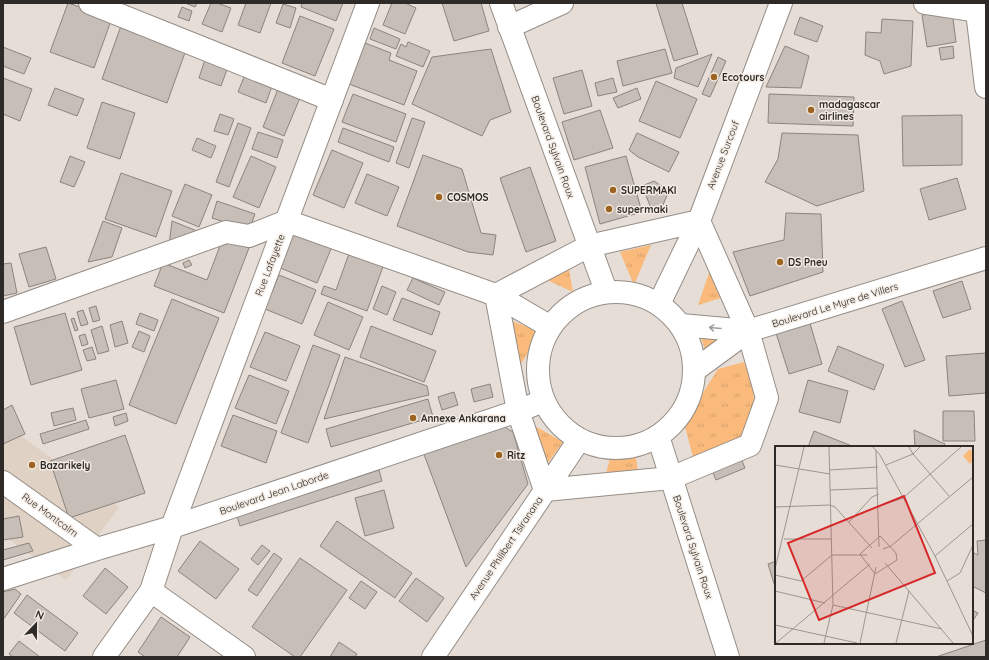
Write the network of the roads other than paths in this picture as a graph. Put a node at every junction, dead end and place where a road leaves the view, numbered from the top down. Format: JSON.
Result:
{"nodes":[{"id":1,"x":90,"y":3,"type":"edge"},
{"id":2,"x":368,"y":3,"type":"edge"},
{"id":3,"x":501,"y":3,"type":"edge"},
{"id":4,"x":562,"y":3,"type":"edge"},
{"id":5,"x":781,"y":3,"type":"edge"},
{"id":6,"x":925,"y":3,"type":"edge"},
{"id":7,"x":980,"y":7,"type":"edge"},
{"id":8,"x":509,"y":27,"type":"junction"},
{"id":9,"x":986,"y":87,"type":"edge"},
{"id":10,"x":332,"y":100,"type":"junction"},
{"id":11,"x":287,"y":221,"type":"junction"},
{"id":12,"x":699,"y":221,"type":"junction"},
{"id":13,"x":589,"y":246,"type":"junction"},
{"id":14,"x":986,"y":258,"type":"edge"},
{"id":15,"x":606,"y":291,"type":"junction"},
{"id":16,"x":496,"y":295,"type":"junction"},
{"id":17,"x":659,"y":304,"type":"junction"},
{"id":18,"x":3,"y":312,"type":"edge"},
{"id":19,"x":681,"y":325,"type":"junction"},
{"id":20,"x":549,"y":326,"type":"junction"},
{"id":21,"x":748,"y":331,"type":"junction"},
{"id":22,"x":695,"y":370,"type":"junction"},
{"id":23,"x":543,"y":402,"type":"junction"},
{"id":24,"x":518,"y":411,"type":"junction"},
{"id":25,"x":658,"y":436,"type":"junction"},
{"id":26,"x":579,"y":440,"type":"junction"},
{"id":27,"x":671,"y":478,"type":"junction"},
{"id":28,"x":3,"y":482,"type":"edge"},
{"id":29,"x":545,"y":490,"type":"junction"},
{"id":30,"x":172,"y":527,"type":"junction"},
{"id":31,"x":97,"y":549,"type":"junction"},
{"id":32,"x":3,"y":579,"type":"edge"},
{"id":33,"x":151,"y":591,"type":"junction"},
{"id":34,"x":104,"y":657,"type":"edge"},
{"id":35,"x":244,"y":657,"type":"edge"},
{"id":36,"x":433,"y":657,"type":"edge"},
{"id":37,"x":728,"y":657,"type":"edge"}],
"edges":[{"from":1,"to":10,"type":"street"},
{"from":2,"to":10,"type":"street","name":"Rue Lafayette"},
{"from":3,"to":8,"type":"street","name":"Boulevard Sylvain Roux"},
{"from":4,"to":8,"type":"street"},
{"from":5,"to":12,"type":"street","name":"Avenue Surcouf"},
{"from":6,"to":7,"type":"street"},
{"from":7,"to":9,"type":"street"},
{"from":8,"to":13,"type":"street","name":"Boulevard Sylvain Roux"},
{"from":10,"to":11,"type":"street","name":"Rue Lafayette"},
{"from":11,"to":16,"type":"street"},
{"from":11,"to":18,"type":"street"},
{"from":11,"to":30,"type":"street","name":"Rue Lafayette"},
{"from":12,"to":13,"type":"street"},
{"from":12,"to":17,"type":"street","name":"Avenue Surcouf"},
{"from":12,"to":21,"type":"street"},
{"from":13,"to":15,"type":"street","name":"Boulevard Sylvain Roux"},
{"from":13,"to":16,"type":"street"},
{"from":14,"to":21,"type":"street","name":"Boulevard Le Myre de Villers"},
{"from":15,"to":17,"type":"street"},
{"from":15,"to":20,"type":"street"},
{"from":16,"to":20,"type":"street"},
{"from":16,"to":24,"type":"street"},
{"from":17,"to":19,"type":"street"},
{"from":21,"to":19,"type":"street","name":"Boulevard Le Myre de Villers","one_way":true},
{"from":19,"to":22,"type":"street"},
{"from":20,"to":23,"type":"street"},
{"from":21,"to":22,"type":"street"},
{"from":21,"to":27,"type":"street"},
{"from":22,"to":25,"type":"street"},
{"from":23,"to":24,"type":"street","name":"Boulevard Jean Laborde"},
{"from":23,"to":26,"type":"street"},
{"from":24,"to":29,"type":"street"},
{"from":24,"to":30,"type":"street","name":"Boulevard Jean Laborde"},
{"from":25,"to":26,"type":"street"},
{"from":25,"to":27,"type":"street","name":"Boulevard Sylvain Roux"},
{"from":26,"to":29,"type":"street","name":"Avenue Philibert Tsiranana"},
{"from":27,"to":29,"type":"street"},
{"from":27,"to":37,"type":"street","name":"Boulevard Sylvain Roux"},
{"from":28,"to":31,"type":"street","name":"Rue Montcalm"},
{"from":29,"to":36,"type":"street","name":"Avenue Philibert Tsiranana"},
{"from":30,"to":31,"type":"street","name":"Boulevard Jean Laborde"},
{"from":30,"to":33,"type":"street","name":"Rue Lafayette"},
{"from":31,"to":32,"type":"street","name":"Boulevard Jean Laborde"},
{"from":33,"to":34,"type":"street","name":"Rue Lafayette"},
{"from":33,"to":35,"type":"street"}]}
